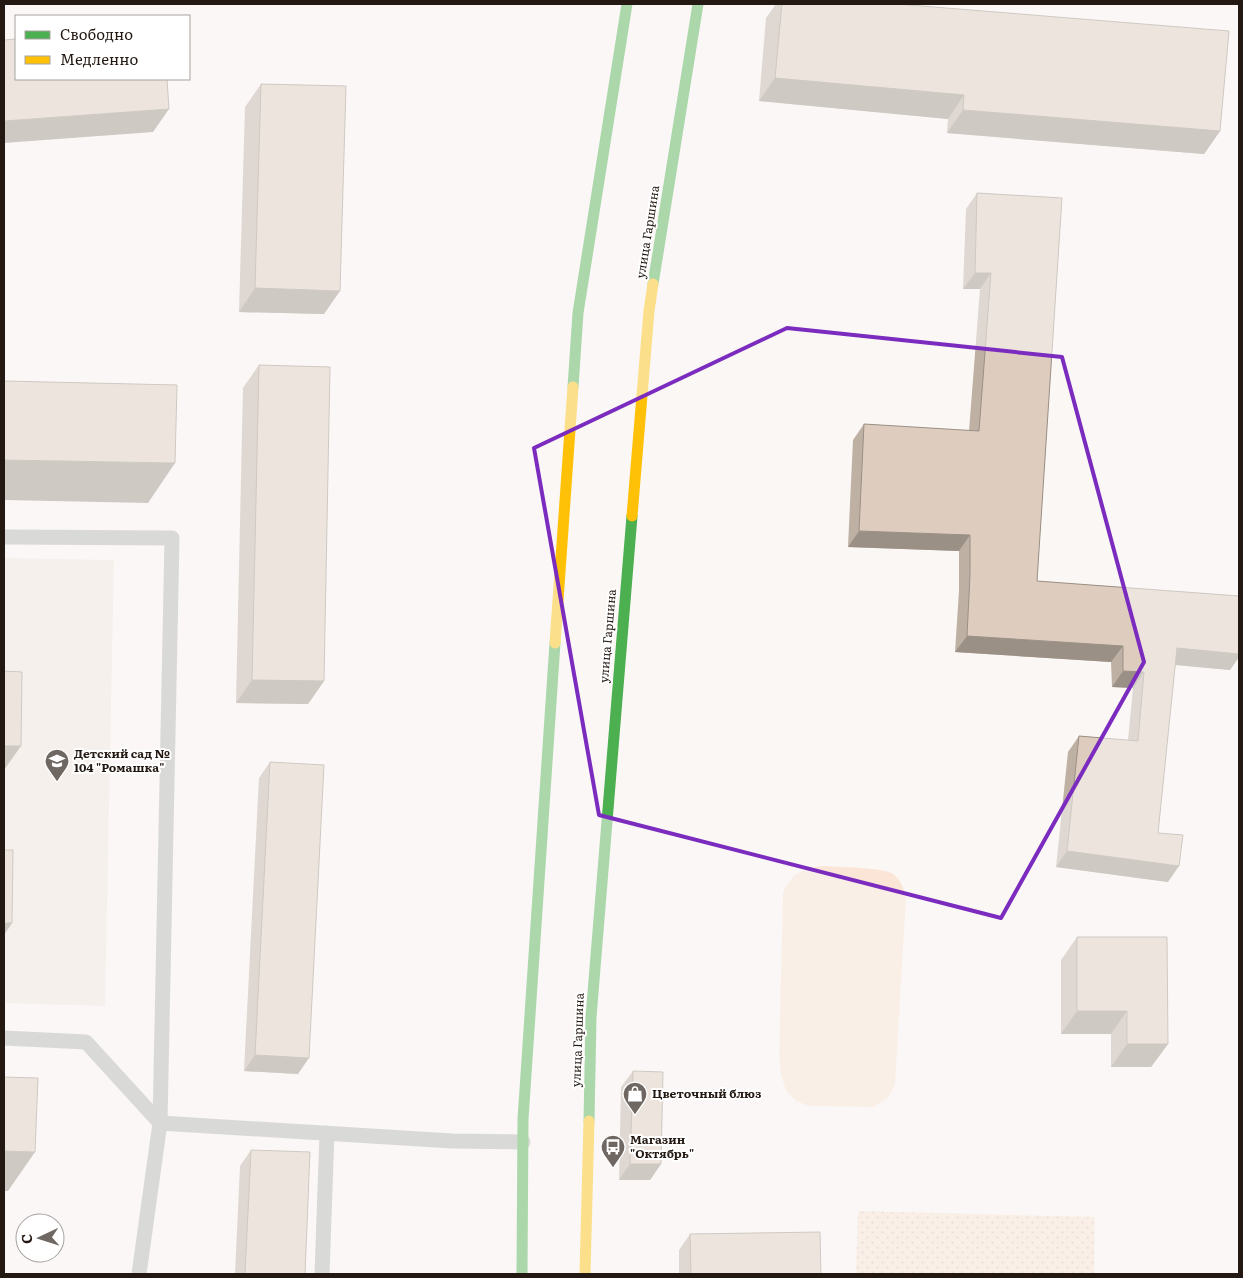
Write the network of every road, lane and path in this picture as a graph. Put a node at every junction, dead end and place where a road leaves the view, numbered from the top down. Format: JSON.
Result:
{"nodes":[{"id":1,"x":627,"y":4,"type":"edge"},
{"id":2,"x":698,"y":4,"type":"edge"},
{"id":3,"x":4,"y":537,"type":"edge"},
{"id":4,"x":4,"y":1038,"type":"edge"},
{"id":5,"x":160,"y":1123,"type":"junction"},
{"id":6,"x":326,"y":1133,"type":"junction"},
{"id":7,"x":523,"y":1142,"type":"junction"},
{"id":8,"x":139,"y":1274,"type":"edge"},
{"id":9,"x":322,"y":1274,"type":"edge"},
{"id":10,"x":522,"y":1274,"type":"edge"},
{"id":11,"x":585,"y":1274,"type":"edge"}],
"edges":[{"from":1,"to":7,"type":"main road"},
{"from":2,"to":11,"type":"main road","name":"улица Гаршина"},
{"from":3,"to":5,"type":"lane"},
{"from":4,"to":5,"type":"lane"},
{"from":5,"to":6,"type":"lane"},
{"from":5,"to":8,"type":"lane"},
{"from":6,"to":7,"type":"lane"},
{"from":6,"to":9,"type":"lane"},
{"from":7,"to":10,"type":"main road"}]}
